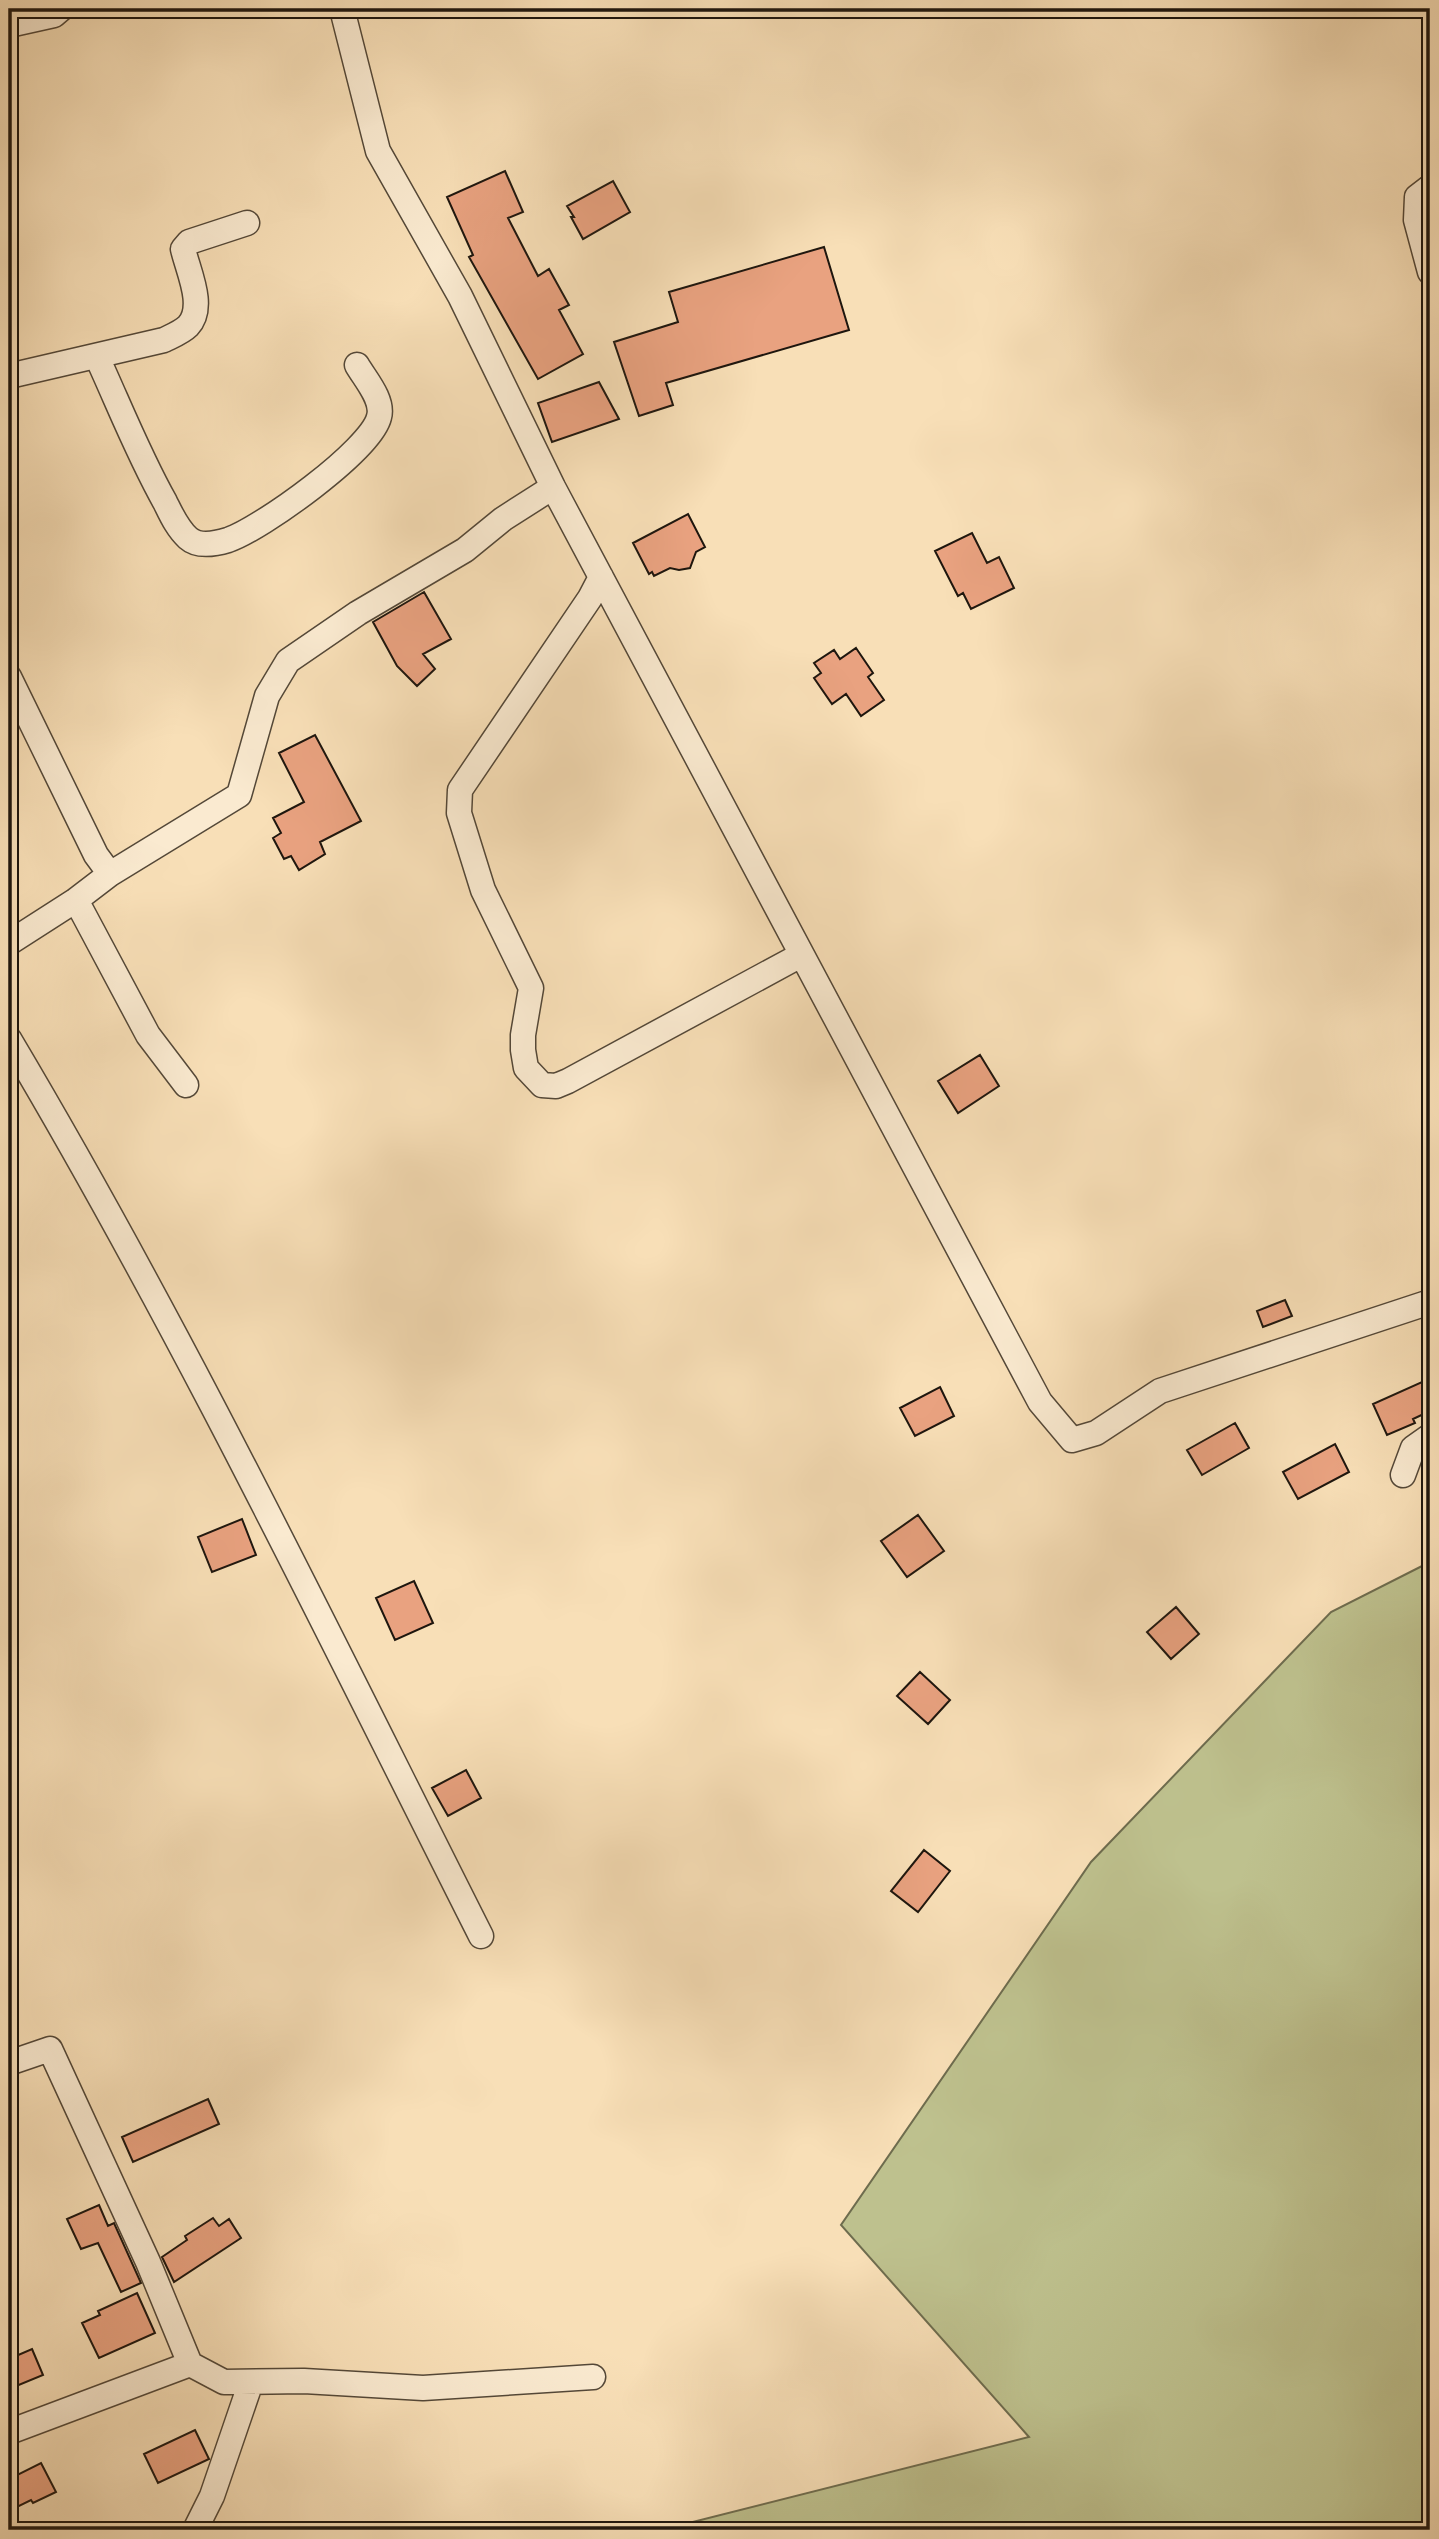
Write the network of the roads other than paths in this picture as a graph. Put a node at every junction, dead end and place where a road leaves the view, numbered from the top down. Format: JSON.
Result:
{"nodes":[{"id":1,"x":61,"y":9,"type":"edge"},
{"id":2,"x":342,"y":9,"type":"edge"},
{"id":3,"x":9,"y":25,"type":"edge"},
{"id":4,"x":1430,"y":187,"type":"edge"},
{"id":5,"x":247,"y":223,"type":"dead end"},
{"id":6,"x":1430,"y":272,"type":"edge"},
{"id":7,"x":97,"y":357,"type":"junction"},
{"id":8,"x":357,"y":365,"type":"dead end"},
{"id":9,"x":9,"y":376,"type":"edge"},
{"id":10,"x":553,"y":487,"type":"junction"},
{"id":11,"x":601,"y":577,"type":"junction"},
{"id":12,"x":9,"y":677,"type":"edge"},
{"id":13,"x":110,"y":874,"type":"junction"},
{"id":14,"x":76,"y":900,"type":"junction"},
{"id":15,"x":9,"y":943,"type":"edge"},
{"id":16,"x":801,"y":955,"type":"junction"},
{"id":17,"x":9,"y":1039,"type":"edge"},
{"id":18,"x":186,"y":1085,"type":"dead end"},
{"id":19,"x":1430,"y":1303,"type":"edge"},
{"id":20,"x":1430,"y":1436,"type":"edge"},
{"id":21,"x":1404,"y":1475,"type":"dead end"},
{"id":22,"x":481,"y":1936,"type":"dead end"},
{"id":23,"x":9,"y":2063,"type":"edge"},
{"id":24,"x":190,"y":2364,"type":"junction"},
{"id":25,"x":593,"y":2377,"type":"dead end"},
{"id":26,"x":251,"y":2382,"type":"junction"},
{"id":27,"x":9,"y":2432,"type":"edge"},
{"id":28,"x":195,"y":2530,"type":"edge"}],
"edges":[{"from":1,"to":3,"type":"street"},
{"from":2,"to":10,"type":"street"},
{"from":4,"to":6,"type":"street"},
{"from":5,"to":7,"type":"street"},
{"from":7,"to":8,"type":"street"},
{"from":7,"to":9,"type":"street"},
{"from":10,"to":11,"type":"street"},
{"from":10,"to":13,"type":"street"},
{"from":11,"to":16,"type":"street"},
{"from":11,"to":16,"type":"street"},
{"from":12,"to":13,"type":"street"},
{"from":13,"to":14,"type":"street"},
{"from":14,"to":15,"type":"street"},
{"from":14,"to":18,"type":"street"},
{"from":16,"to":19,"type":"street"},
{"from":17,"to":22,"type":"street"},
{"from":20,"to":21,"type":"street"},
{"from":23,"to":24,"type":"street"},
{"from":24,"to":26,"type":"street"},
{"from":24,"to":27,"type":"street"},
{"from":25,"to":26,"type":"street"},
{"from":26,"to":28,"type":"street"}]}
